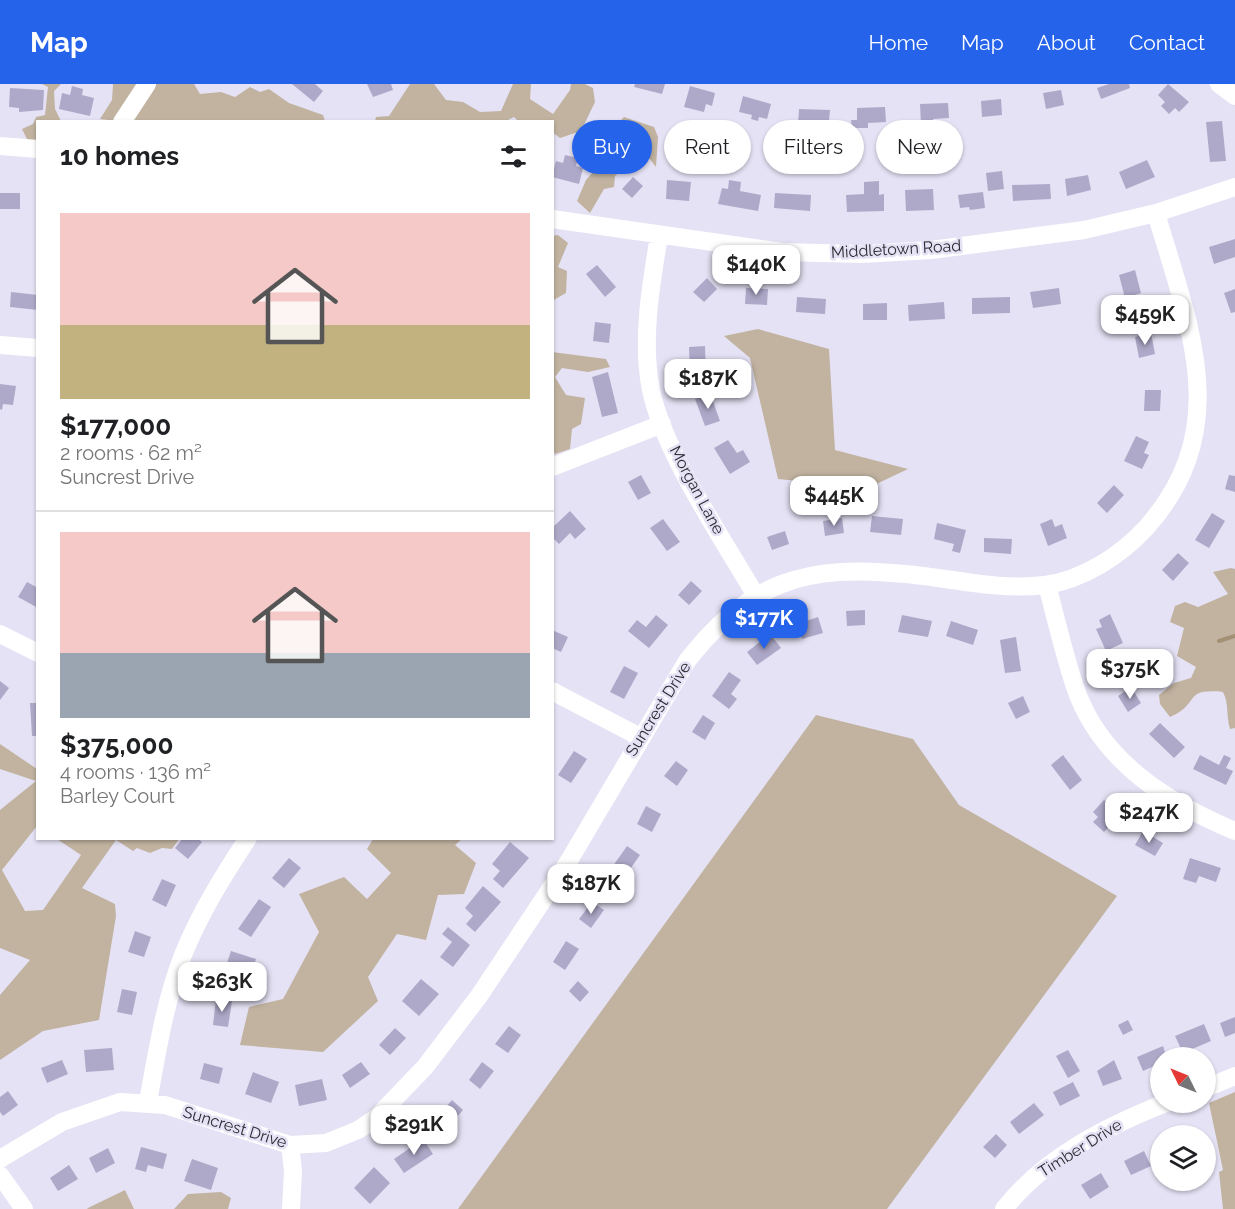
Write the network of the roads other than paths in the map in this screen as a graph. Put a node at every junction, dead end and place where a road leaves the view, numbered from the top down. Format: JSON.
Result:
{"nodes":[{"id":1,"x":147,"y":84,"type":"edge"},
{"id":2,"x":1219,"y":84,"type":"edge"},
{"id":3,"x":1235,"y":96,"type":"edge"},
{"id":4,"x":124,"y":120,"type":"edge"},
{"id":5,"x":0,"y":146,"type":"edge"},
{"id":6,"x":36,"y":149,"type":"edge"},
{"id":7,"x":1235,"y":187,"type":"edge"},
{"id":8,"x":1156,"y":213,"type":"junction"},
{"id":9,"x":554,"y":219,"type":"edge"},
{"id":10,"x":659,"y":236,"type":"junction"},
{"id":11,"x":0,"y":345,"type":"edge"},
{"id":12,"x":36,"y":348,"type":"edge"},
{"id":13,"x":662,"y":424,"type":"junction"},
{"id":14,"x":554,"y":466,"type":"edge"},
{"id":15,"x":1047,"y":585,"type":"junction"},
{"id":16,"x":756,"y":596,"type":"junction"},
{"id":17,"x":0,"y":634,"type":"edge"},
{"id":18,"x":36,"y":652,"type":"edge"},
{"id":19,"x":554,"y":693,"type":"edge"},
{"id":20,"x":640,"y":737,"type":"junction"},
{"id":21,"x":1235,"y":831,"type":"edge"},
{"id":22,"x":247,"y":840,"type":"edge"},
{"id":23,"x":1235,"y":1076,"type":"edge"},
{"id":24,"x":1216,"y":1084,"type":"edge"},
{"id":25,"x":148,"y":1102,"type":"junction"},
{"id":26,"x":1150,"y":1109,"type":"edge"},
{"id":27,"x":290,"y":1145,"type":"junction"},
{"id":28,"x":0,"y":1159,"type":"edge"},
{"id":29,"x":0,"y":1175,"type":"edge"},
{"id":30,"x":24,"y":1209,"type":"edge"},
{"id":31,"x":291,"y":1209,"type":"edge"},
{"id":32,"x":1004,"y":1209,"type":"edge"}],
"edges":[{"from":1,"to":4,"type":"street"},
{"from":2,"to":3,"type":"street"},
{"from":5,"to":6,"type":"street"},
{"from":7,"to":8,"type":"street","name":"Middletown Road"},
{"from":8,"to":10,"type":"street","name":"Middletown Road"},
{"from":8,"to":15,"type":"street","name":"Suncrest Drive"},
{"from":9,"to":10,"type":"street","name":"Middletown Road"},
{"from":10,"to":13,"type":"street","name":"Morgan Lane"},
{"from":11,"to":12,"type":"street"},
{"from":13,"to":14,"type":"street"},
{"from":13,"to":16,"type":"street","name":"Morgan Lane"},
{"from":15,"to":16,"type":"street","name":"Suncrest Drive"},
{"from":15,"to":21,"type":"street"},
{"from":16,"to":20,"type":"street","name":"Suncrest Drive"},
{"from":17,"to":18,"type":"street"},
{"from":19,"to":20,"type":"street"},
{"from":20,"to":27,"type":"street","name":"Suncrest Drive"},
{"from":22,"to":25,"type":"street"},
{"from":23,"to":24,"type":"street"},
{"from":25,"to":27,"type":"street","name":"Suncrest Drive"},
{"from":25,"to":28,"type":"street","name":"Suncrest Drive"},
{"from":26,"to":32,"type":"street","name":"Timber Drive"},
{"from":27,"to":31,"type":"street"},
{"from":29,"to":30,"type":"street"}]}
